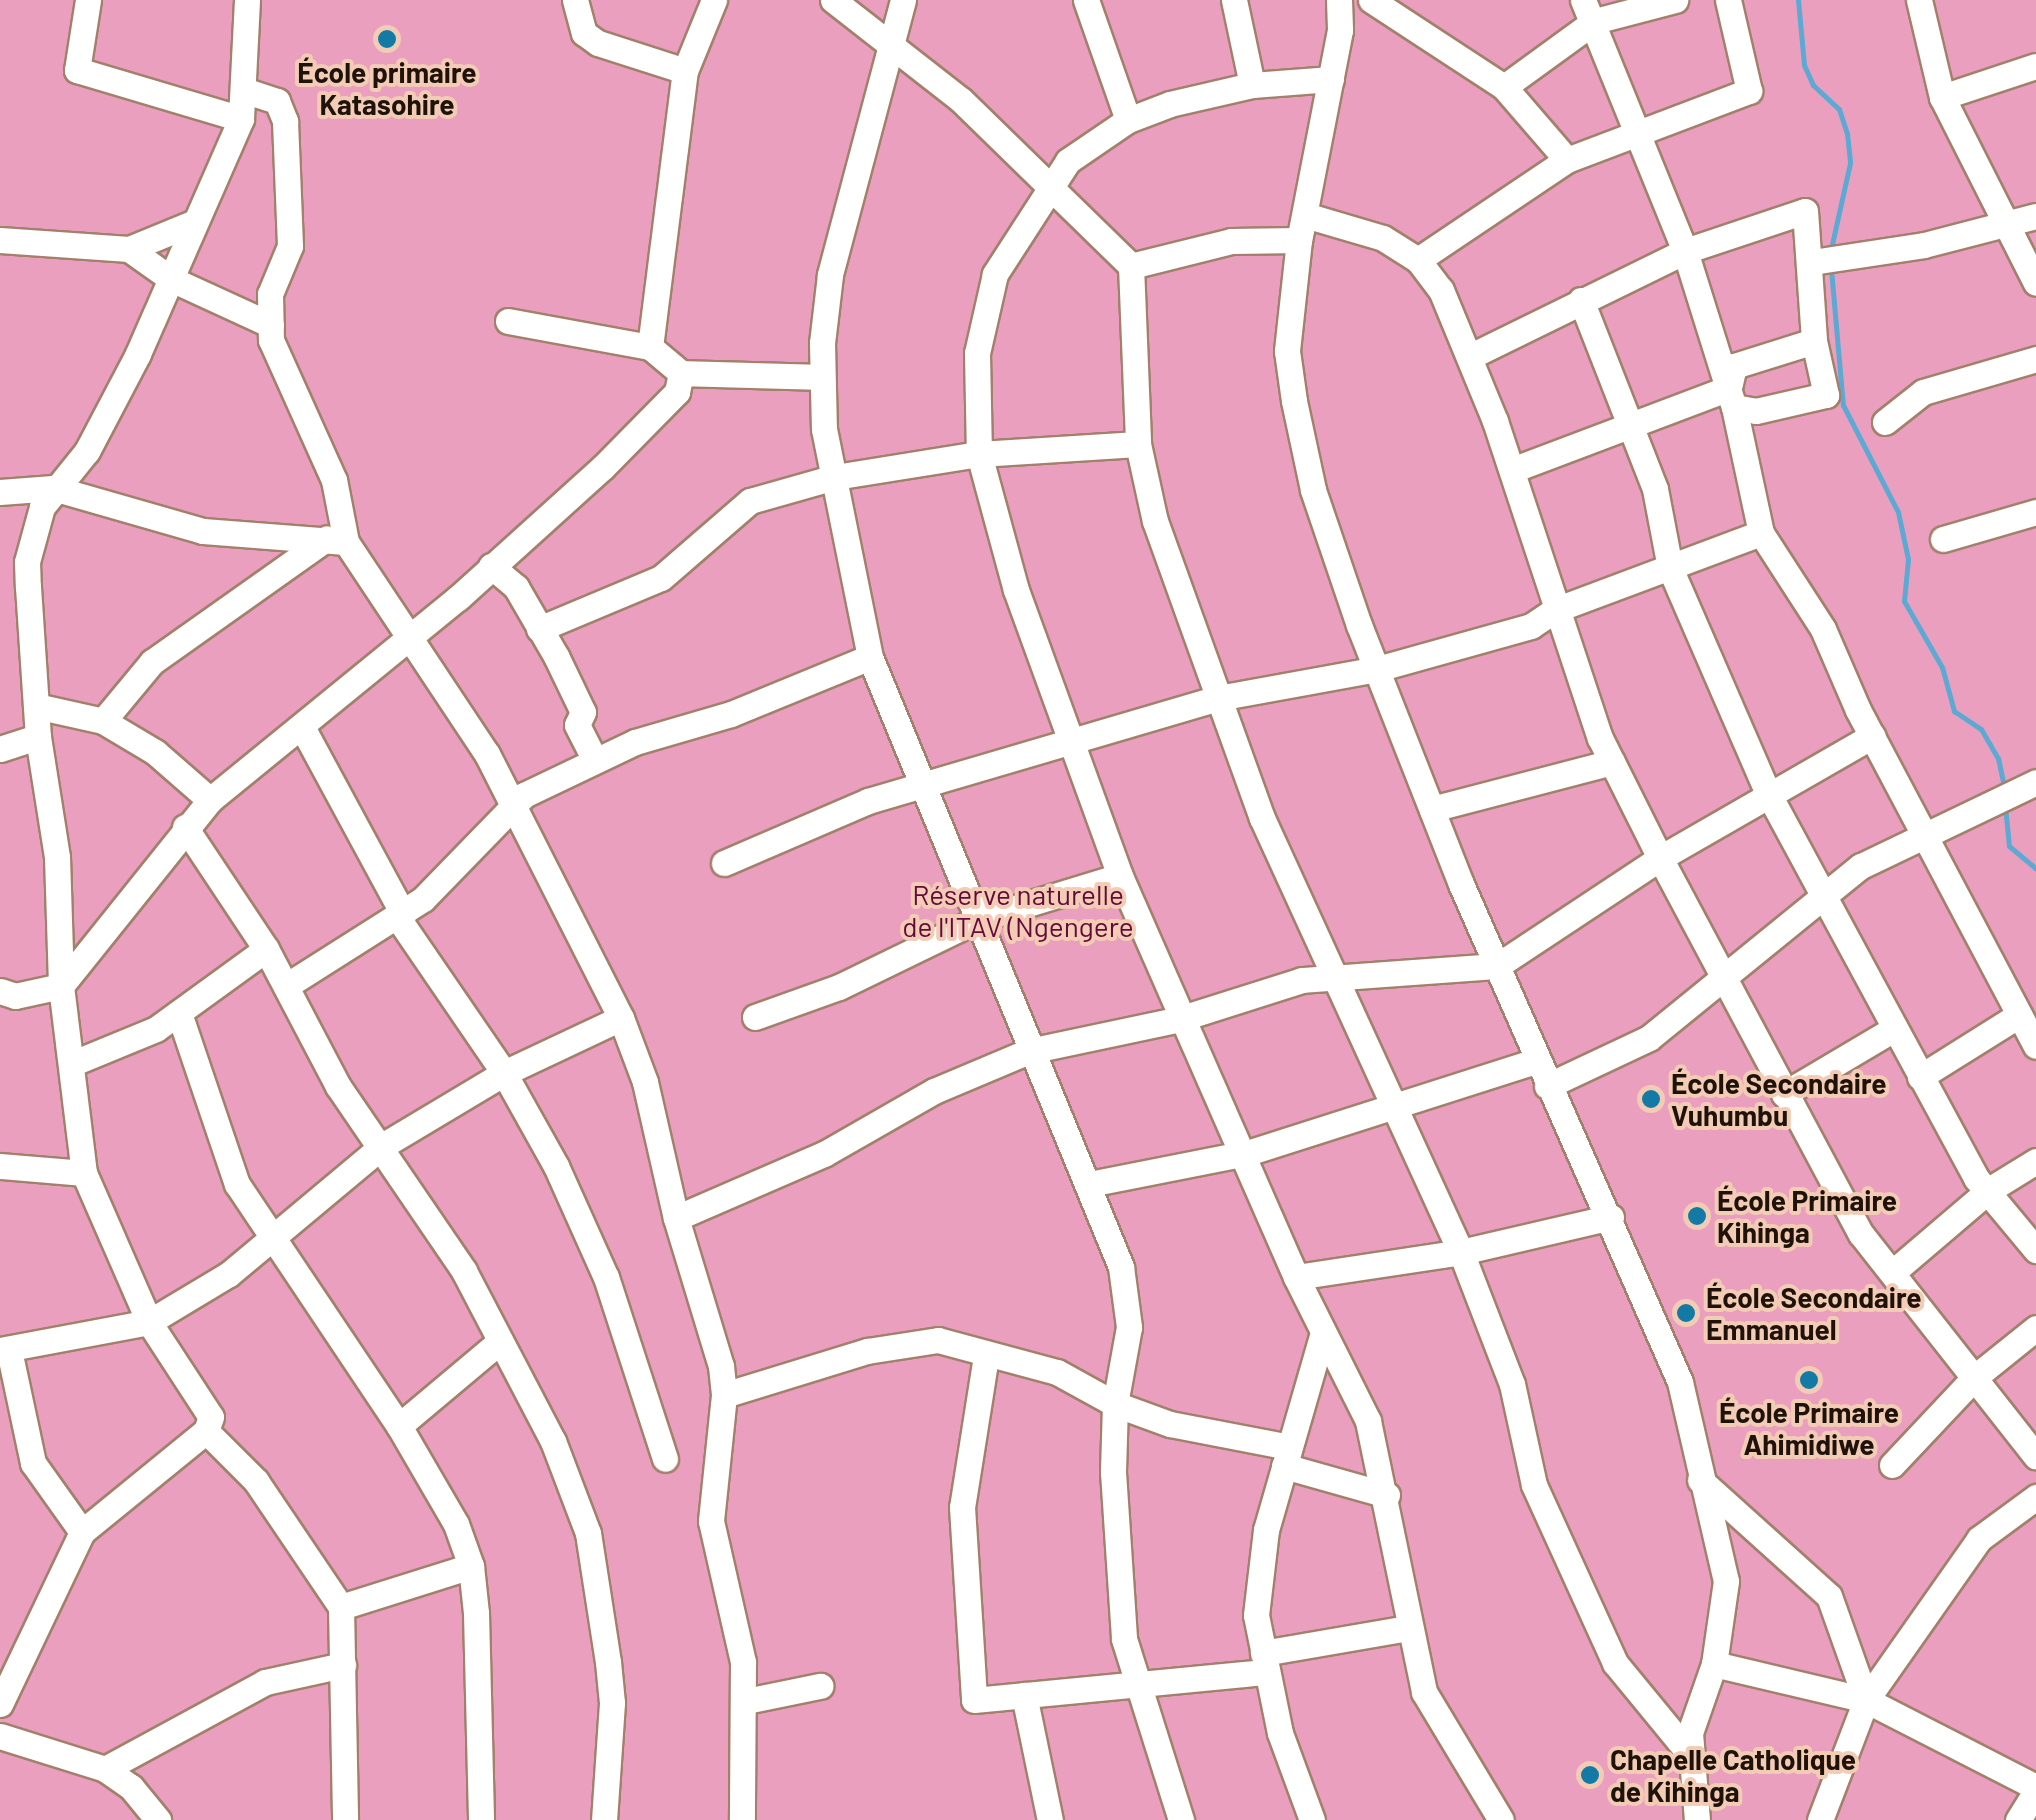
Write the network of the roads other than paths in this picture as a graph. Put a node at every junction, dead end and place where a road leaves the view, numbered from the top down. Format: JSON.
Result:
{"nodes":[{"id":1,"x":88,"y":0,"type":"edge"},
{"id":2,"x":247,"y":0,"type":"edge"},
{"id":3,"x":575,"y":0,"type":"edge"},
{"id":4,"x":714,"y":0,"type":"edge"},
{"id":5,"x":833,"y":0,"type":"edge"},
{"id":6,"x":904,"y":0,"type":"edge"},
{"id":7,"x":1086,"y":0,"type":"edge"},
{"id":8,"x":1234,"y":0,"type":"edge"},
{"id":9,"x":1339,"y":0,"type":"edge"},
{"id":10,"x":1355,"y":0,"type":"edge"},
{"id":11,"x":1371,"y":0,"type":"edge"},
{"id":12,"x":1675,"y":0,"type":"edge"},
{"id":13,"x":1728,"y":0,"type":"edge"},
{"id":14,"x":1918,"y":0,"type":"edge"},
{"id":15,"x":1589,"y":11,"type":"edge"},
{"id":16,"x":1340,"y":30,"type":"junction"},
{"id":17,"x":890,"y":42,"type":"junction"},
{"id":18,"x":2036,"y":66,"type":"edge"},
{"id":19,"x":684,"y":70,"type":"junction"},
{"id":20,"x":1331,"y":79,"type":"junction"},
{"id":21,"x":1252,"y":85,"type":"junction"},
{"id":22,"x":1504,"y":87,"type":"junction"},
{"id":23,"x":243,"y":90,"type":"junction"},
{"id":24,"x":1942,"y":97,"type":"junction"},
{"id":25,"x":240,"y":119,"type":"junction"},
{"id":26,"x":1128,"y":120,"type":"junction"},
{"id":27,"x":1640,"y":130,"type":"junction"},
{"id":28,"x":1567,"y":160,"type":"junction"},
{"id":29,"x":1050,"y":181,"type":"junction"},
{"id":30,"x":2036,"y":216,"type":"edge"},
{"id":31,"x":195,"y":222,"type":"junction"},
{"id":32,"x":1302,"y":227,"type":"junction"},
{"id":33,"x":2004,"y":227,"type":"junction"},
{"id":34,"x":0,"y":240,"type":"edge"},
{"id":35,"x":130,"y":250,"type":"junction"},
{"id":36,"x":1686,"y":251,"type":"junction"},
{"id":37,"x":1418,"y":260,"type":"junction"},
{"id":38,"x":1812,"y":262,"type":"junction"},
{"id":39,"x":1132,"y":266,"type":"junction"},
{"id":40,"x":171,"y":279,"type":"junction"},
{"id":41,"x":2036,"y":283,"type":"edge"},
{"id":42,"x":1581,"y":300,"type":"junction"},
{"id":43,"x":508,"y":321,"type":"dead end"},
{"id":44,"x":270,"y":325,"type":"junction"},
{"id":45,"x":1814,"y":341,"type":"junction"},
{"id":46,"x":650,"y":348,"type":"junction"},
{"id":47,"x":1471,"y":356,"type":"junction"},
{"id":48,"x":2036,"y":359,"type":"edge"},
{"id":49,"x":681,"y":374,"type":"junction"},
{"id":50,"x":821,"y":377,"type":"junction"},
{"id":51,"x":1731,"y":398,"type":"junction"},
{"id":52,"x":1629,"y":421,"type":"junction"},
{"id":53,"x":1885,"y":422,"type":"dead end"},
{"id":54,"x":1138,"y":444,"type":"junction"},
{"id":55,"x":979,"y":454,"type":"junction"},
{"id":56,"x":1512,"y":470,"type":"junction"},
{"id":57,"x":834,"y":477,"type":"junction"},
{"id":58,"x":53,"y":488,"type":"junction"},
{"id":59,"x":0,"y":492,"type":"edge"},
{"id":60,"x":2036,"y":512,"type":"edge"},
{"id":61,"x":1761,"y":533,"type":"junction"},
{"id":62,"x":1943,"y":539,"type":"dead end"},
{"id":63,"x":336,"y":540,"type":"junction"},
{"id":64,"x":491,"y":566,"type":"junction"},
{"id":65,"x":1670,"y":568,"type":"junction"},
{"id":66,"x":1556,"y":610,"type":"junction"},
{"id":67,"x":539,"y":630,"type":"junction"},
{"id":68,"x":410,"y":635,"type":"junction"},
{"id":69,"x":870,"y":658,"type":"junction"},
{"id":70,"x":1377,"y":669,"type":"junction"},
{"id":71,"x":1218,"y":698,"type":"junction"},
{"id":72,"x":36,"y":706,"type":"junction"},
{"id":73,"x":104,"y":720,"type":"junction"},
{"id":74,"x":302,"y":727,"type":"junction"},
{"id":75,"x":38,"y":736,"type":"junction"},
{"id":76,"x":1872,"y":736,"type":"junction"},
{"id":77,"x":1074,"y":744,"type":"junction"},
{"id":78,"x":0,"y":749,"type":"edge"},
{"id":79,"x":594,"y":759,"type":"junction"},
{"id":80,"x":1612,"y":762,"type":"junction"},
{"id":81,"x":2036,"y":782,"type":"edge"},
{"id":82,"x":924,"y":788,"type":"junction"},
{"id":83,"x":1768,"y":793,"type":"junction"},
{"id":84,"x":210,"y":800,"type":"junction"},
{"id":85,"x":1432,"y":809,"type":"junction"},
{"id":86,"x":513,"y":812,"type":"junction"},
{"id":87,"x":185,"y":828,"type":"junction"},
{"id":88,"x":1924,"y":834,"type":"junction"},
{"id":89,"x":1660,"y":858,"type":"junction"},
{"id":90,"x":724,"y":863,"type":"dead end"},
{"id":91,"x":1120,"y":876,"type":"junction"},
{"id":92,"x":1825,"y":889,"type":"junction"},
{"id":93,"x":400,"y":916,"type":"junction"},
{"id":94,"x":980,"y":919,"type":"junction"},
{"id":95,"x":266,"y":950,"type":"junction"},
{"id":96,"x":1497,"y":966,"type":"junction"},
{"id":97,"x":1727,"y":974,"type":"junction"},
{"id":98,"x":61,"y":986,"type":"junction"},
{"id":99,"x":286,"y":986,"type":"junction"},
{"id":100,"x":0,"y":991,"type":"edge"},
{"id":101,"x":180,"y":1013,"type":"junction"},
{"id":102,"x":2019,"y":1015,"type":"junction"},
{"id":103,"x":754,"y":1017,"type":"dead end"},
{"id":104,"x":621,"y":1018,"type":"junction"},
{"id":105,"x":1895,"y":1028,"type":"junction"},
{"id":106,"x":2036,"y":1046,"type":"edge"},
{"id":107,"x":1030,"y":1051,"type":"junction"},
{"id":108,"x":1536,"y":1061,"type":"junction"},
{"id":109,"x":72,"y":1064,"type":"junction"},
{"id":110,"x":504,"y":1073,"type":"junction"},
{"id":111,"x":1920,"y":1078,"type":"junction"},
{"id":112,"x":1547,"y":1086,"type":"junction"},
{"id":113,"x":1784,"y":1094,"type":"junction"},
{"id":114,"x":1394,"y":1107,"type":"junction"},
{"id":115,"x":382,"y":1146,"type":"junction"},
{"id":116,"x":1247,"y":1153,"type":"junction"},
{"id":117,"x":2036,"y":1161,"type":"edge"},
{"id":118,"x":0,"y":1166,"type":"edge"},
{"id":119,"x":84,"y":1173,"type":"junction"},
{"id":120,"x":1089,"y":1184,"type":"junction"},
{"id":121,"x":1989,"y":1190,"type":"junction"},
{"id":122,"x":1610,"y":1217,"type":"junction"},
{"id":123,"x":676,"y":1218,"type":"junction"},
{"id":124,"x":272,"y":1237,"type":"junction"},
{"id":125,"x":2036,"y":1250,"type":"edge"},
{"id":126,"x":1460,"y":1252,"type":"junction"},
{"id":127,"x":1893,"y":1272,"type":"junction"},
{"id":128,"x":1296,"y":1277,"type":"junction"},
{"id":129,"x":149,"y":1322,"type":"junction"},
{"id":130,"x":2036,"y":1328,"type":"edge"},
{"id":131,"x":1323,"y":1333,"type":"junction"},
{"id":132,"x":499,"y":1342,"type":"junction"},
{"id":133,"x":4,"y":1350,"type":"edge"},
{"id":134,"x":986,"y":1356,"type":"junction"},
{"id":135,"x":1975,"y":1377,"type":"junction"},
{"id":136,"x":724,"y":1395,"type":"junction"},
{"id":137,"x":1115,"y":1404,"type":"junction"},
{"id":138,"x":399,"y":1426,"type":"junction"},
{"id":139,"x":206,"y":1431,"type":"junction"},
{"id":140,"x":2036,"y":1456,"type":"edge"},
{"id":141,"x":1286,"y":1457,"type":"junction"},
{"id":142,"x":665,"y":1459,"type":"dead end"},
{"id":143,"x":1892,"y":1465,"type":"dead end"},
{"id":144,"x":1700,"y":1480,"type":"junction"},
{"id":145,"x":1387,"y":1495,"type":"junction"},
{"id":146,"x":2036,"y":1496,"type":"edge"},
{"id":147,"x":82,"y":1532,"type":"junction"},
{"id":148,"x":471,"y":1566,"type":"junction"},
{"id":149,"x":341,"y":1607,"type":"junction"},
{"id":150,"x":1408,"y":1628,"type":"junction"},
{"id":151,"x":9,"y":1655,"type":"edge"},
{"id":152,"x":1264,"y":1662,"type":"junction"},
{"id":153,"x":1714,"y":1664,"type":"junction"},
{"id":154,"x":343,"y":1665,"type":"junction"},
{"id":155,"x":1142,"y":1684,"type":"junction"},
{"id":156,"x":820,"y":1686,"type":"dead end"},
{"id":157,"x":1024,"y":1695,"type":"junction"},
{"id":158,"x":1866,"y":1700,"type":"junction"},
{"id":159,"x":746,"y":1701,"type":"junction"},
{"id":160,"x":0,"y":1704,"type":"edge"},
{"id":161,"x":0,"y":1736,"type":"edge"},
{"id":162,"x":1688,"y":1752,"type":"junction"},
{"id":163,"x":105,"y":1770,"type":"junction"},
{"id":164,"x":2036,"y":1789,"type":"edge"},
{"id":165,"x":158,"y":1820,"type":"edge"},
{"id":166,"x":345,"y":1820,"type":"edge"},
{"id":167,"x":481,"y":1820,"type":"edge"},
{"id":168,"x":604,"y":1820,"type":"edge"},
{"id":169,"x":742,"y":1820,"type":"edge"},
{"id":170,"x":1050,"y":1820,"type":"edge"},
{"id":171,"x":1181,"y":1820,"type":"edge"},
{"id":172,"x":1312,"y":1820,"type":"edge"},
{"id":173,"x":1502,"y":1820,"type":"edge"},
{"id":174,"x":1697,"y":1820,"type":"edge"},
{"id":175,"x":1820,"y":1820,"type":"edge"},
{"id":176,"x":2018,"y":1820,"type":"edge"}],
"edges":[{"from":1,"to":25,"type":"street"},
{"from":2,"to":23,"type":"street"},
{"from":3,"to":19,"type":"street"},
{"from":4,"to":19,"type":"street"},
{"from":5,"to":17,"type":"street"},
{"from":6,"to":17,"type":"street"},
{"from":7,"to":26,"type":"street"},
{"from":8,"to":21,"type":"street"},
{"from":9,"to":16,"type":"street"},
{"from":10,"to":16,"type":"street"},
{"from":11,"to":22,"type":"street"},
{"from":12,"to":15,"type":"street"},
{"from":13,"to":27,"type":"street"},
{"from":14,"to":24,"type":"street"},
{"from":15,"to":22,"type":"street"},
{"from":15,"to":27,"type":"street"},
{"from":16,"to":20,"type":"street"},
{"from":17,"to":29,"type":"street"},
{"from":17,"to":50,"type":"street"},
{"from":18,"to":24,"type":"street"},
{"from":19,"to":46,"type":"street"},
{"from":20,"to":21,"type":"street"},
{"from":20,"to":32,"type":"street"},
{"from":21,"to":26,"type":"street"},
{"from":22,"to":28,"type":"street"},
{"from":23,"to":25,"type":"street"},
{"from":23,"to":44,"type":"street"},
{"from":24,"to":33,"type":"street"},
{"from":25,"to":31,"type":"street"},
{"from":26,"to":29,"type":"street"},
{"from":27,"to":28,"type":"street"},
{"from":27,"to":36,"type":"street"},
{"from":28,"to":37,"type":"street"},
{"from":29,"to":39,"type":"street"},
{"from":29,"to":55,"type":"street"},
{"from":30,"to":33,"type":"street"},
{"from":31,"to":35,"type":"street"},
{"from":31,"to":40,"type":"street"},
{"from":32,"to":37,"type":"street"},
{"from":32,"to":39,"type":"street"},
{"from":32,"to":70,"type":"street"},
{"from":33,"to":38,"type":"street"},
{"from":33,"to":41,"type":"street"},
{"from":34,"to":35,"type":"street"},
{"from":35,"to":40,"type":"street"},
{"from":36,"to":38,"type":"street"},
{"from":36,"to":42,"type":"street"},
{"from":36,"to":51,"type":"street"},
{"from":37,"to":47,"type":"street"},
{"from":38,"to":45,"type":"street"},
{"from":39,"to":54,"type":"street"},
{"from":40,"to":44,"type":"street"},
{"from":40,"to":58,"type":"street"},
{"from":42,"to":47,"type":"street"},
{"from":42,"to":52,"type":"street"},
{"from":43,"to":46,"type":"street"},
{"from":44,"to":63,"type":"street"},
{"from":45,"to":51,"type":"street"},
{"from":45,"to":51,"type":"street"},
{"from":46,"to":49,"type":"street"},
{"from":47,"to":56,"type":"street"},
{"from":48,"to":53,"type":"street"},
{"from":49,"to":50,"type":"street"},
{"from":49,"to":64,"type":"street"},
{"from":50,"to":57,"type":"street"},
{"from":51,"to":52,"type":"street"},
{"from":51,"to":61,"type":"street"},
{"from":52,"to":56,"type":"street"},
{"from":52,"to":65,"type":"street"},
{"from":54,"to":55,"type":"street"},
{"from":54,"to":71,"type":"street"},
{"from":55,"to":57,"type":"street"},
{"from":55,"to":77,"type":"street"},
{"from":56,"to":66,"type":"street"},
{"from":57,"to":67,"type":"street"},
{"from":57,"to":69,"type":"street"},
{"from":58,"to":59,"type":"street"},
{"from":58,"to":63,"type":"street"},
{"from":58,"to":72,"type":"street"},
{"from":60,"to":62,"type":"street"},
{"from":61,"to":65,"type":"street"},
{"from":61,"to":76,"type":"street"},
{"from":63,"to":68,"type":"street"},
{"from":63,"to":73,"type":"street"},
{"from":64,"to":67,"type":"street"},
{"from":64,"to":68,"type":"street"},
{"from":65,"to":66,"type":"street"},
{"from":65,"to":83,"type":"street"},
{"from":66,"to":70,"type":"street"},
{"from":66,"to":80,"type":"street"},
{"from":67,"to":79,"type":"street"},
{"from":68,"to":74,"type":"street"},
{"from":68,"to":86,"type":"street"},
{"from":69,"to":79,"type":"street"},
{"from":69,"to":82,"type":"street"},
{"from":70,"to":71,"type":"street"},
{"from":70,"to":85,"type":"street"},
{"from":71,"to":77,"type":"street"},
{"from":71,"to":114,"type":"street"},
{"from":72,"to":73,"type":"street"},
{"from":72,"to":75,"type":"street"},
{"from":73,"to":84,"type":"street"},
{"from":74,"to":84,"type":"street"},
{"from":74,"to":93,"type":"street"},
{"from":75,"to":78,"type":"street"},
{"from":75,"to":98,"type":"street"},
{"from":76,"to":83,"type":"street"},
{"from":76,"to":88,"type":"street"},
{"from":77,"to":82,"type":"street"},
{"from":77,"to":91,"type":"street"},
{"from":79,"to":86,"type":"street"},
{"from":80,"to":85,"type":"street"},
{"from":80,"to":89,"type":"street"},
{"from":81,"to":88,"type":"street"},
{"from":82,"to":90,"type":"street"},
{"from":82,"to":94,"type":"street"},
{"from":83,"to":89,"type":"street"},
{"from":83,"to":92,"type":"street"},
{"from":84,"to":87,"type":"street"},
{"from":85,"to":96,"type":"street"},
{"from":86,"to":93,"type":"street"},
{"from":86,"to":104,"type":"street"},
{"from":87,"to":95,"type":"street"},
{"from":87,"to":98,"type":"street"},
{"from":88,"to":92,"type":"street"},
{"from":88,"to":102,"type":"street"},
{"from":89,"to":96,"type":"street"},
{"from":89,"to":97,"type":"street"},
{"from":91,"to":94,"type":"street"},
{"from":91,"to":116,"type":"street"},
{"from":92,"to":97,"type":"street"},
{"from":92,"to":105,"type":"street"},
{"from":93,"to":99,"type":"street"},
{"from":93,"to":110,"type":"street"},
{"from":94,"to":103,"type":"street"},
{"from":94,"to":107,"type":"street"},
{"from":95,"to":99,"type":"street"},
{"from":95,"to":101,"type":"street"},
{"from":96,"to":107,"type":"street"},
{"from":96,"to":108,"type":"street"},
{"from":97,"to":112,"type":"street"},
{"from":97,"to":113,"type":"street"},
{"from":98,"to":100,"type":"street"},
{"from":98,"to":109,"type":"street"},
{"from":99,"to":115,"type":"street"},
{"from":101,"to":109,"type":"street"},
{"from":101,"to":124,"type":"street"},
{"from":102,"to":106,"type":"street"},
{"from":102,"to":111,"type":"street"},
{"from":104,"to":110,"type":"street"},
{"from":104,"to":123,"type":"street"},
{"from":105,"to":111,"type":"street"},
{"from":105,"to":113,"type":"street"},
{"from":107,"to":120,"type":"street"},
{"from":107,"to":123,"type":"street"},
{"from":108,"to":112,"type":"street"},
{"from":108,"to":114,"type":"street"},
{"from":109,"to":119,"type":"street"},
{"from":110,"to":115,"type":"street"},
{"from":110,"to":142,"type":"street"},
{"from":111,"to":121,"type":"street"},
{"from":112,"to":122,"type":"street"},
{"from":113,"to":127,"type":"street"},
{"from":114,"to":116,"type":"street"},
{"from":114,"to":126,"type":"street"},
{"from":115,"to":124,"type":"street"},
{"from":115,"to":132,"type":"street"},
{"from":116,"to":120,"type":"street"},
{"from":116,"to":128,"type":"street"},
{"from":117,"to":121,"type":"street"},
{"from":118,"to":119,"type":"street"},
{"from":119,"to":129,"type":"street"},
{"from":120,"to":137,"type":"street"},
{"from":121,"to":125,"type":"street"},
{"from":121,"to":127,"type":"street"},
{"from":122,"to":126,"type":"street"},
{"from":122,"to":144,"type":"street"},
{"from":123,"to":136,"type":"street"},
{"from":124,"to":129,"type":"street"},
{"from":124,"to":138,"type":"street"},
{"from":126,"to":128,"type":"street"},
{"from":126,"to":162,"type":"street"},
{"from":127,"to":135,"type":"street"},
{"from":128,"to":131,"type":"street"},
{"from":129,"to":133,"type":"street"},
{"from":129,"to":139,"type":"street"},
{"from":130,"to":135,"type":"street"},
{"from":131,"to":141,"type":"street"},
{"from":131,"to":145,"type":"street"},
{"from":132,"to":138,"type":"street"},
{"from":132,"to":168,"type":"street"},
{"from":133,"to":147,"type":"street"},
{"from":134,"to":136,"type":"street"},
{"from":134,"to":137,"type":"street"},
{"from":134,"to":157,"type":"street"},
{"from":135,"to":140,"type":"street"},
{"from":135,"to":143,"type":"street"},
{"from":136,"to":159,"type":"street"},
{"from":137,"to":141,"type":"street"},
{"from":137,"to":155,"type":"street"},
{"from":138,"to":148,"type":"street"},
{"from":139,"to":147,"type":"street"},
{"from":139,"to":149,"type":"street"},
{"from":141,"to":145,"type":"street"},
{"from":141,"to":152,"type":"street"},
{"from":144,"to":153,"type":"street"},
{"from":144,"to":158,"type":"street"},
{"from":145,"to":150,"type":"street"},
{"from":146,"to":158,"type":"street"},
{"from":147,"to":151,"type":"street"},
{"from":148,"to":149,"type":"street"},
{"from":148,"to":167,"type":"street"},
{"from":149,"to":154,"type":"street"},
{"from":150,"to":152,"type":"street"},
{"from":150,"to":173,"type":"street"},
{"from":151,"to":160,"type":"street"},
{"from":152,"to":155,"type":"street"},
{"from":152,"to":172,"type":"street"},
{"from":153,"to":158,"type":"street"},
{"from":153,"to":162,"type":"street"},
{"from":154,"to":163,"type":"street"},
{"from":154,"to":166,"type":"street"},
{"from":155,"to":157,"type":"street"},
{"from":155,"to":171,"type":"street"},
{"from":156,"to":159,"type":"street"},
{"from":157,"to":170,"type":"street"},
{"from":158,"to":164,"type":"street"},
{"from":158,"to":175,"type":"street"},
{"from":159,"to":169,"type":"street"},
{"from":161,"to":163,"type":"street"},
{"from":162,"to":174,"type":"street"},
{"from":163,"to":165,"type":"street"},
{"from":164,"to":176,"type":"street"}]}
